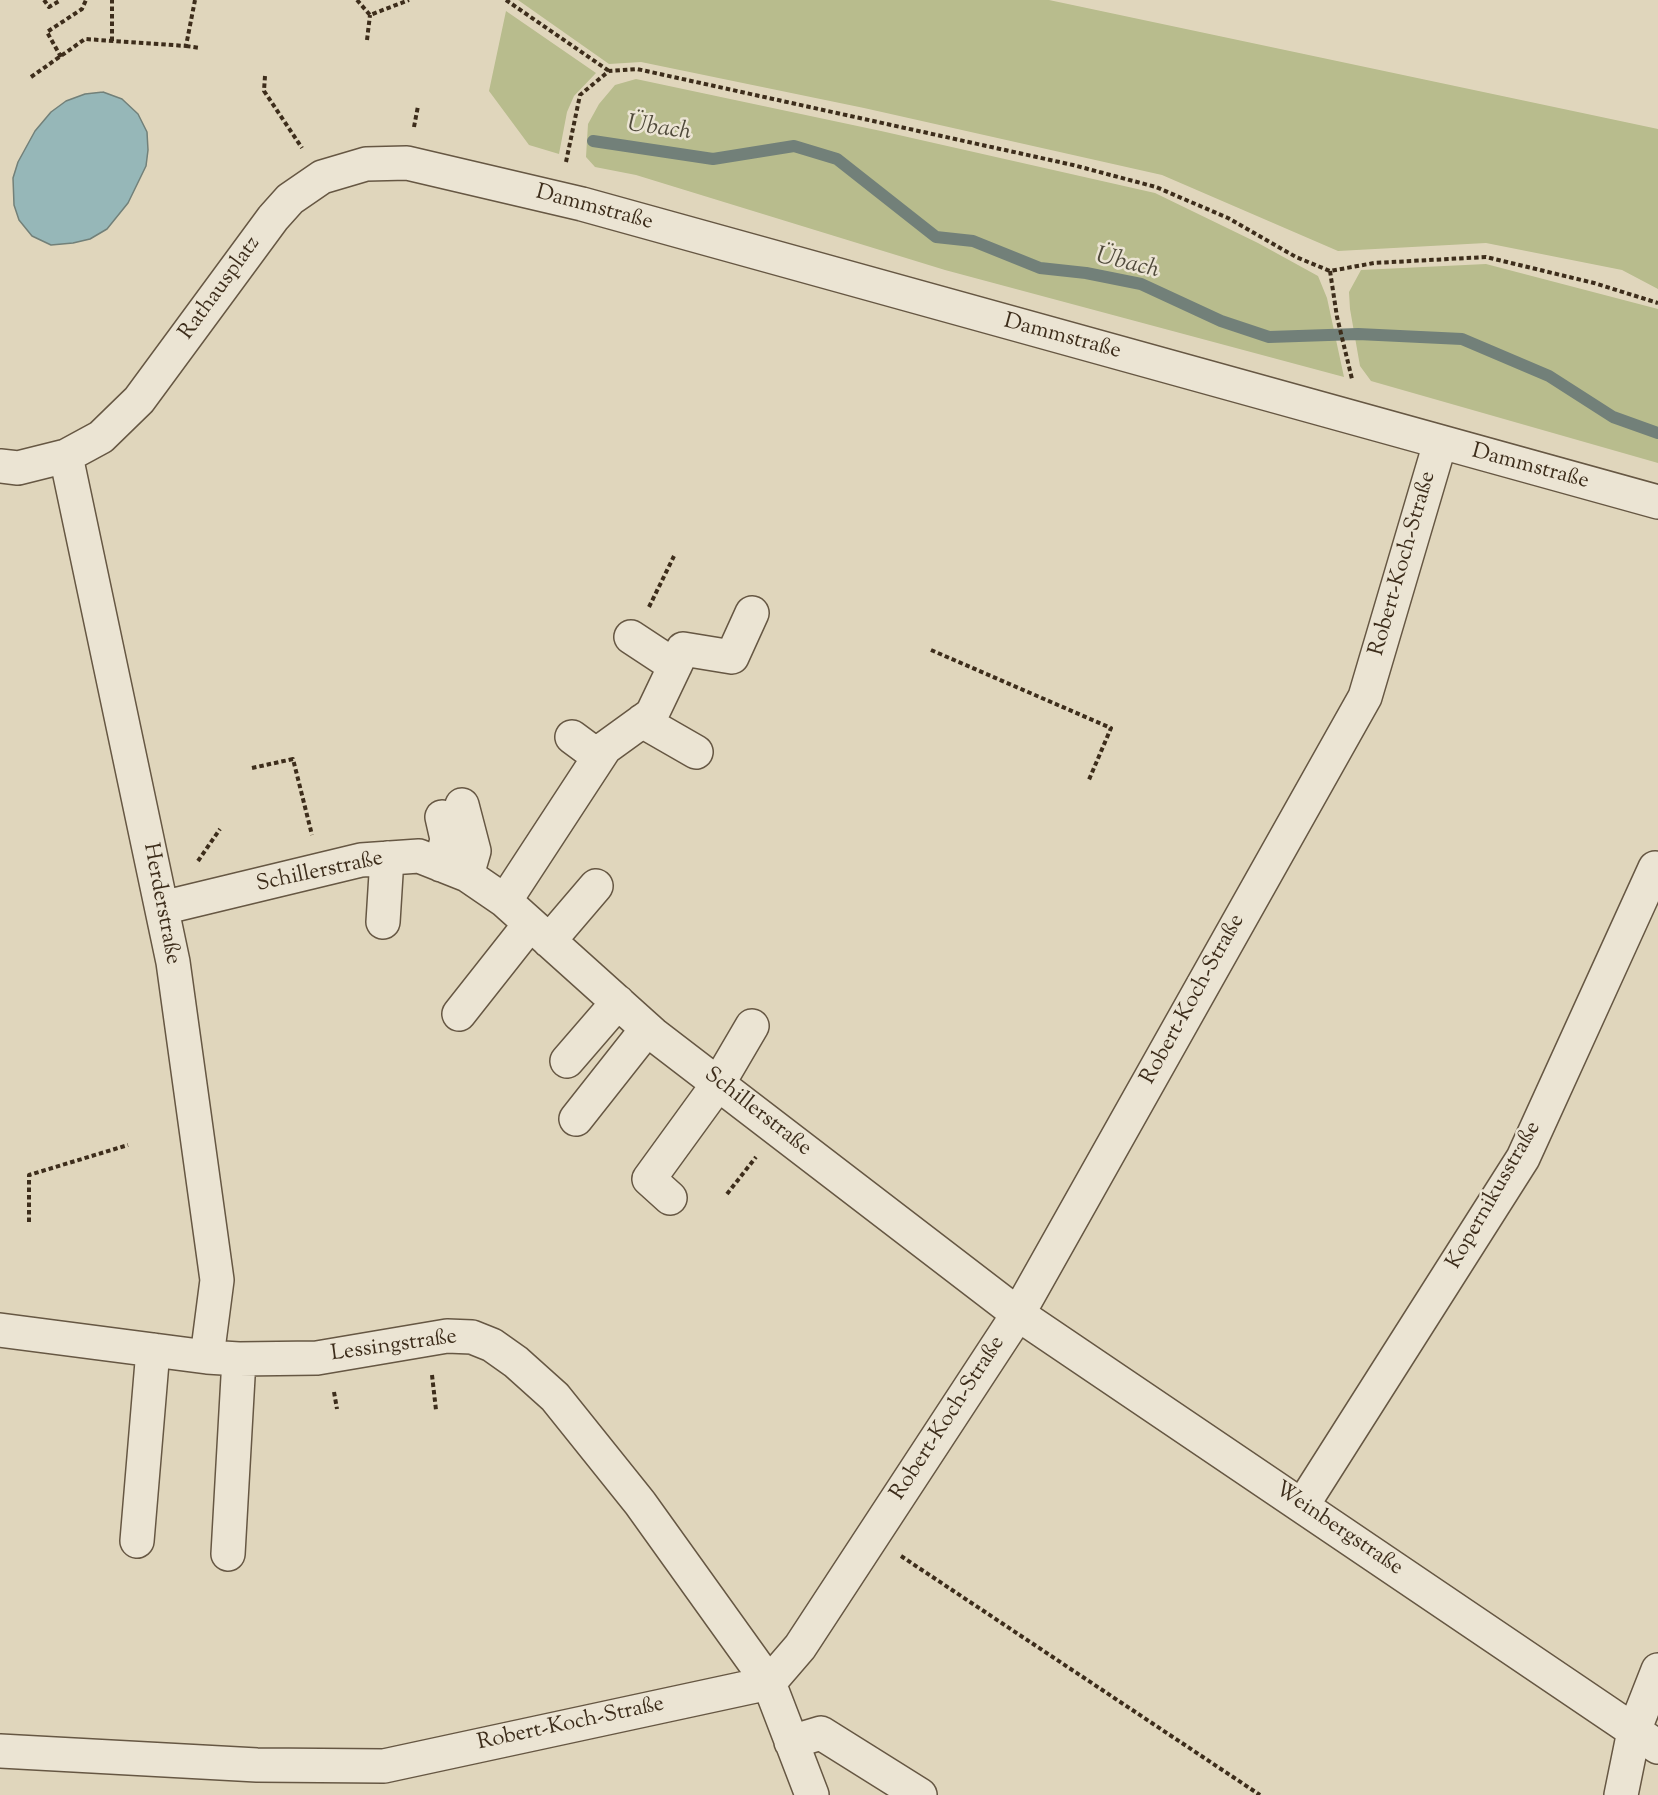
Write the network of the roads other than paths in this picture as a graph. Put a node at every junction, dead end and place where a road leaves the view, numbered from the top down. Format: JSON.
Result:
{"nodes":[{"id":1,"x":465,"y":177,"type":"joint"},
{"id":2,"x":1440,"y":443,"type":"junction"},
{"id":3,"x":66,"y":456,"type":"junction"},
{"id":4,"x":0,"y":466,"type":"edge"},
{"id":5,"x":1658,"y":502,"type":"edge"},
{"id":6,"x":752,"y":613,"type":"dead end"},
{"id":7,"x":632,"y":638,"type":"dead end"},
{"id":8,"x":679,"y":657,"type":"junction"},
{"id":9,"x":642,"y":721,"type":"junction"},
{"id":10,"x":572,"y":737,"type":"dead end"},
{"id":11,"x":696,"y":752,"type":"dead end"},
{"id":12,"x":599,"y":758,"type":"junction"},
{"id":13,"x":452,"y":811,"type":"dead end"},
{"id":14,"x":387,"y":858,"type":"junction"},
{"id":15,"x":1655,"y":868,"type":"dead end"},
{"id":16,"x":454,"y":870,"type":"junction"},
{"id":17,"x":596,"y":886,"type":"dead end"},
{"id":18,"x":159,"y":894,"type":"junction"},
{"id":19,"x":505,"y":901,"type":"junction"},
{"id":20,"x":382,"y":922,"type":"dead end"},
{"id":21,"x":539,"y":932,"type":"junction"},
{"id":22,"x":618,"y":1002,"type":"junction"},
{"id":23,"x":459,"y":1014,"type":"dead end"},
{"id":24,"x":647,"y":1029,"type":"junction"},
{"id":25,"x":758,"y":1031,"type":"dead end"},
{"id":26,"x":567,"y":1061,"type":"dead end"},
{"id":27,"x":724,"y":1088,"type":"junction"},
{"id":28,"x":576,"y":1119,"type":"dead end"},
{"id":29,"x":670,"y":1198,"type":"dead end"},
{"id":30,"x":1018,"y":1314,"type":"junction"},
{"id":31,"x":0,"y":1330,"type":"edge"},
{"id":32,"x":153,"y":1350,"type":"junction"},
{"id":33,"x":223,"y":1358,"type":"junction"},
{"id":34,"x":1302,"y":1506,"type":"junction"},
{"id":35,"x":137,"y":1540,"type":"dead end"},
{"id":36,"x":228,"y":1554,"type":"dead end"},
{"id":37,"x":1658,"y":1670,"type":"edge"},
{"id":38,"x":769,"y":1683,"type":"junction"},
{"id":39,"x":1646,"y":1739,"type":"edge"},
{"id":40,"x":791,"y":1742,"type":"junction"},
{"id":41,"x":0,"y":1751,"type":"edge"},
{"id":42,"x":812,"y":1795,"type":"edge"},
{"id":43,"x":920,"y":1795,"type":"edge"},
{"id":44,"x":1621,"y":1795,"type":"edge"}],
"edges":[{"from":1,"to":2,"type":"street","name":"Dammstraße"},
{"from":1,"to":3,"type":"street","name":"Rathausplatz"},
{"from":2,"to":5,"type":"street","name":"Dammstraße"},
{"from":2,"to":30,"type":"street","name":"Robert-Koch-Straße"},
{"from":3,"to":4,"type":"street","name":"Rathausplatz"},
{"from":3,"to":18,"type":"street","name":"Herderstraße"},
{"from":6,"to":8,"type":"street"},
{"from":7,"to":8,"type":"street"},
{"from":8,"to":9,"type":"street"},
{"from":9,"to":11,"type":"street"},
{"from":9,"to":12,"type":"street"},
{"from":10,"to":12,"type":"street"},
{"from":12,"to":19,"type":"street"},
{"from":13,"to":16,"type":"street"},
{"from":14,"to":16,"type":"street","name":"Schillerstraße"},
{"from":14,"to":18,"type":"street","name":"Schillerstraße"},
{"from":14,"to":20,"type":"street"},
{"from":15,"to":34,"type":"street","name":"Kopernikusstraße"},
{"from":16,"to":19,"type":"street","name":"Schillerstraße"},
{"from":17,"to":21,"type":"street"},
{"from":18,"to":33,"type":"street","name":"Herderstraße"},
{"from":19,"to":21,"type":"street","name":"Schillerstraße"},
{"from":21,"to":22,"type":"street","name":"Schillerstraße"},
{"from":21,"to":23,"type":"street"},
{"from":22,"to":24,"type":"street","name":"Schillerstraße"},
{"from":22,"to":26,"type":"street"},
{"from":24,"to":27,"type":"street","name":"Schillerstraße"},
{"from":24,"to":28,"type":"street"},
{"from":25,"to":27,"type":"street"},
{"from":27,"to":29,"type":"street"},
{"from":27,"to":30,"type":"street","name":"Schillerstraße"},
{"from":30,"to":34,"type":"street","name":"Weinbergstraße"},
{"from":30,"to":38,"type":"street","name":"Robert-Koch-Straße"},
{"from":31,"to":32,"type":"street","name":"Lessingstraße"},
{"from":32,"to":33,"type":"street","name":"Lessingstraße"},
{"from":32,"to":35,"type":"street"},
{"from":33,"to":36,"type":"street","name":"Herderstraße"},
{"from":33,"to":38,"type":"street","name":"Lessingstraße"},
{"from":34,"to":39,"type":"street","name":"Weinbergstraße"},
{"from":37,"to":39,"type":"street"},
{"from":38,"to":40,"type":"street","name":"Lessingstraße"},
{"from":38,"to":41,"type":"street","name":"Robert-Koch-Straße"},
{"from":39,"to":44,"type":"street"},
{"from":40,"to":42,"type":"street","name":"Lessingstraße"},
{"from":40,"to":43,"type":"street"}]}
